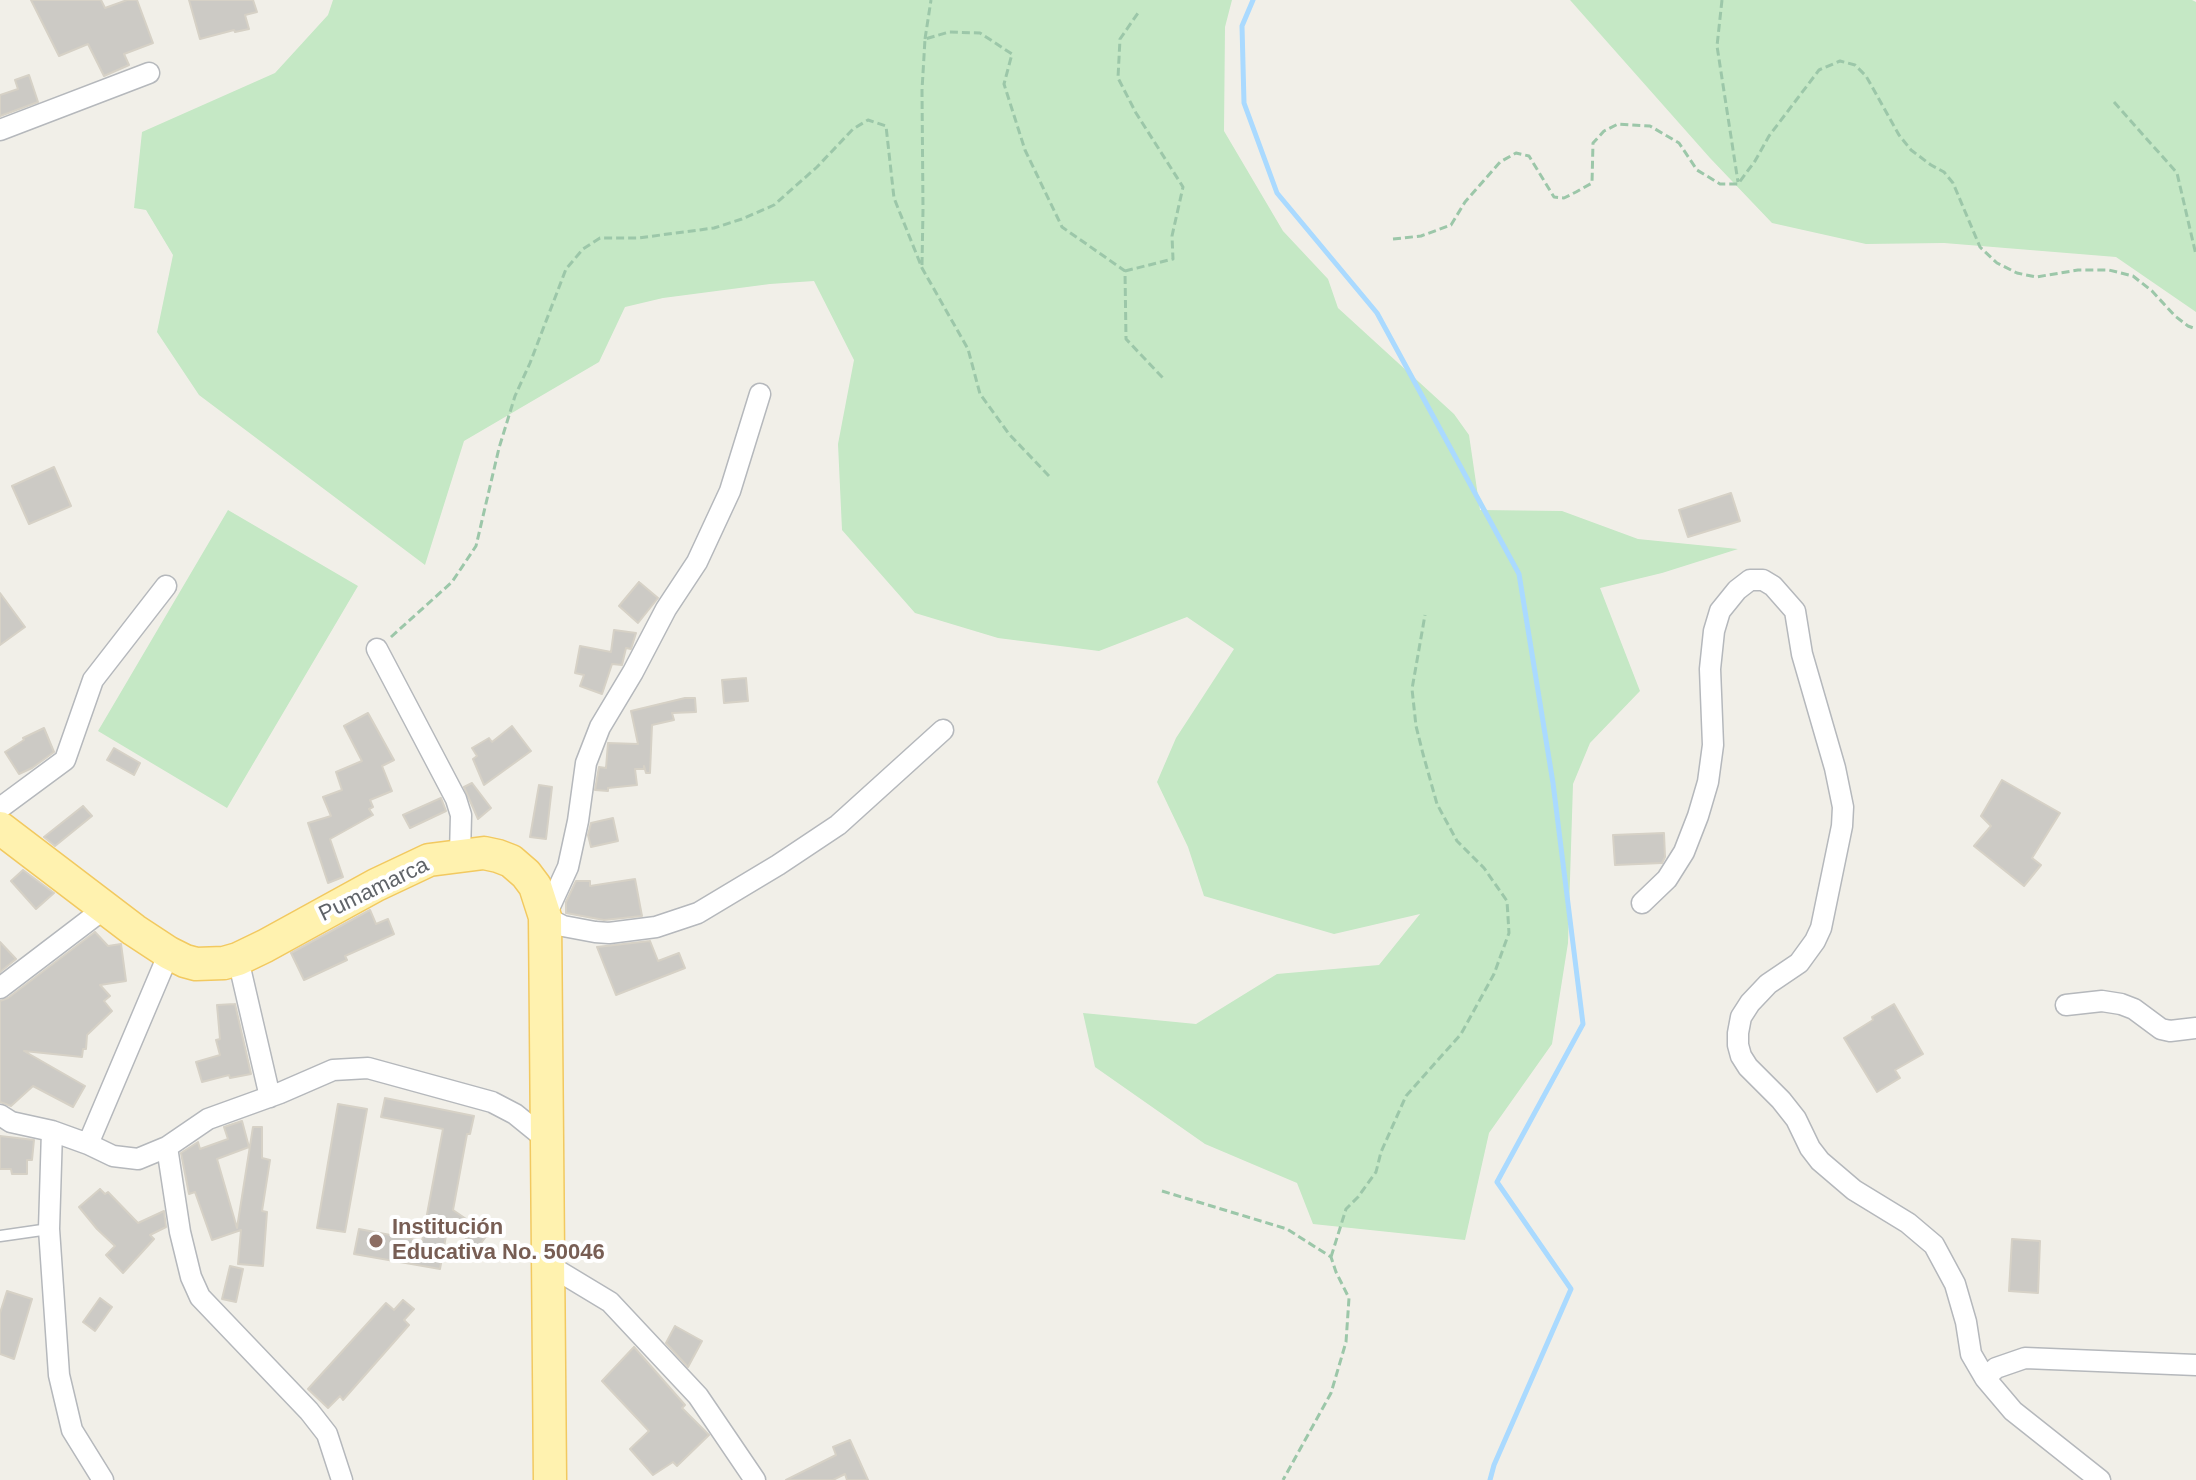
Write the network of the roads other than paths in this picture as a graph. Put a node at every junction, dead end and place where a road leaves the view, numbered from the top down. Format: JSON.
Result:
{"nodes":[{"id":1,"x":149,"y":73,"type":"dead end"},
{"id":2,"x":0,"y":130,"type":"edge"},
{"id":3,"x":760,"y":394,"type":"dead end"},
{"id":4,"x":166,"y":586,"type":"dead end"},
{"id":5,"x":377,"y":649,"type":"road end"},
{"id":6,"x":943,"y":730,"type":"dead end"},
{"id":7,"x":0,"y":808,"type":"edge"},
{"id":8,"x":0,"y":828,"type":"edge"},
{"id":9,"x":460,"y":855,"type":"junction"},
{"id":10,"x":1642,"y":903,"type":"dead end"},
{"id":11,"x":105,"y":908,"type":"junction"},
{"id":12,"x":545,"y":917,"type":"junction"},
{"id":13,"x":169,"y":953,"type":"junction"},
{"id":14,"x":238,"y":959,"type":"junction"},
{"id":15,"x":0,"y":988,"type":"edge"},
{"id":16,"x":2066,"y":1005,"type":"dead end"},
{"id":17,"x":2196,"y":1028,"type":"edge"},
{"id":18,"x":270,"y":1097,"type":"junction"},
{"id":19,"x":0,"y":1115,"type":"edge"},
{"id":20,"x":52,"y":1131,"type":"junction"},
{"id":21,"x":547,"y":1140,"type":"junction"},
{"id":22,"x":88,"y":1144,"type":"junction"},
{"id":23,"x":167,"y":1147,"type":"junction"},
{"id":24,"x":49,"y":1229,"type":"junction"},
{"id":25,"x":0,"y":1236,"type":"edge"},
{"id":26,"x":547,"y":1264,"type":"junction"},
{"id":27,"x":2196,"y":1365,"type":"edge"},
{"id":28,"x":1985,"y":1378,"type":"junction"},
{"id":29,"x":543,"y":1477,"type":"edge"},
{"id":30,"x":103,"y":1480,"type":"edge"},
{"id":31,"x":342,"y":1480,"type":"edge"},
{"id":32,"x":755,"y":1480,"type":"edge"},
{"id":33,"x":2100,"y":1480,"type":"edge"}],
"edges":[{"from":1,"to":2,"type":"street"},
{"from":3,"to":12,"type":"street"},
{"from":4,"to":7,"type":"street"},
{"from":5,"to":9,"type":"street"},
{"from":6,"to":12,"type":"street"},
{"from":8,"to":11,"type":"main road","name":"Pumamarca"},
{"from":9,"to":12,"type":"main road","name":"Pumamarca"},
{"from":9,"to":14,"type":"main road","name":"Pumamarca"},
{"from":10,"to":28,"type":"street"},
{"from":11,"to":13,"type":"main road","name":"Pumamarca"},
{"from":11,"to":15,"type":"street"},
{"from":12,"to":21,"type":"main road","name":"Pumamarca"},
{"from":13,"to":14,"type":"main road","name":"Pumamarca"},
{"from":13,"to":22,"type":"street"},
{"from":14,"to":18,"type":"street"},
{"from":16,"to":17,"type":"street"},
{"from":18,"to":21,"type":"street"},
{"from":18,"to":23,"type":"street"},
{"from":19,"to":20,"type":"street"},
{"from":20,"to":22,"type":"street"},
{"from":20,"to":24,"type":"street"},
{"from":21,"to":26,"type":"main road","name":"Pumamarca"},
{"from":22,"to":23,"type":"street"},
{"from":23,"to":31,"type":"street"},
{"from":24,"to":25,"type":"lane"},
{"from":24,"to":30,"type":"street"},
{"from":26,"to":29,"type":"main road","name":"Pumamarca"},
{"from":26,"to":32,"type":"street"},
{"from":27,"to":28,"type":"street"},
{"from":28,"to":33,"type":"street"}]}
